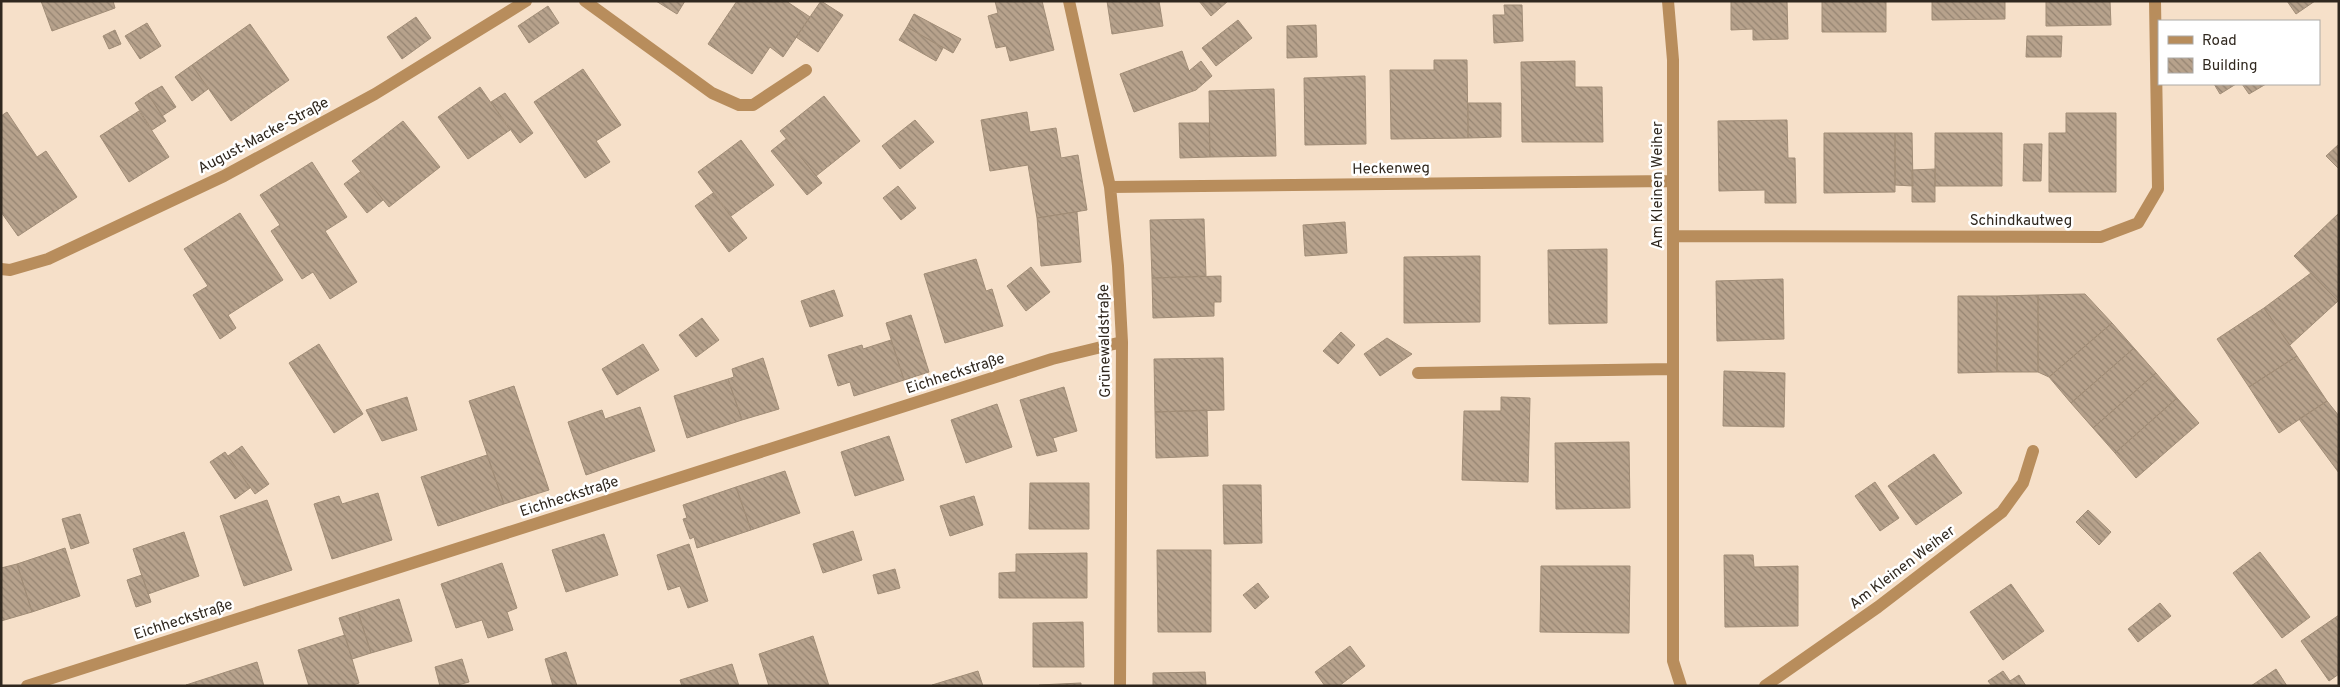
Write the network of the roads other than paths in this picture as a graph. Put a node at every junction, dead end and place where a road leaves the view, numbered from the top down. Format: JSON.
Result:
{"nodes":[{"id":1,"x":526,"y":1,"type":"edge"},
{"id":2,"x":585,"y":1,"type":"edge"},
{"id":3,"x":1069,"y":1,"type":"edge"},
{"id":4,"x":1668,"y":1,"type":"edge"},
{"id":5,"x":2155,"y":1,"type":"edge"},
{"id":6,"x":806,"y":70,"type":"dead end"},
{"id":7,"x":1672,"y":182,"type":"junction"},
{"id":8,"x":1110,"y":186,"type":"junction"},
{"id":9,"x":1674,"y":236,"type":"junction"},
{"id":10,"x":1,"y":270,"type":"edge"},
{"id":11,"x":1122,"y":342,"type":"junction"},
{"id":12,"x":1673,"y":369,"type":"junction"},
{"id":13,"x":1418,"y":373,"type":"dead end"},
{"id":14,"x":2033,"y":451,"type":"dead end"},
{"id":15,"x":27,"y":686,"type":"edge"},
{"id":16,"x":1120,"y":686,"type":"edge"},
{"id":17,"x":1681,"y":686,"type":"edge"},
{"id":18,"x":1765,"y":686,"type":"edge"}],
"edges":[{"from":1,"to":10,"type":"street","name":"August-Macke-Straße"},
{"from":2,"to":6,"type":"street"},
{"from":3,"to":8,"type":"street","name":"Grünewaldstraße"},
{"from":4,"to":7,"type":"street","name":"Am Kleinen Weiher"},
{"from":5,"to":9,"type":"street","name":"Schindkautweg"},
{"from":7,"to":8,"type":"street","name":"Heckenweg"},
{"from":7,"to":9,"type":"street","name":"Am Kleinen Weiher"},
{"from":8,"to":11,"type":"street","name":"Grünewaldstraße"},
{"from":9,"to":12,"type":"street","name":"Am Kleinen Weiher"},
{"from":11,"to":15,"type":"street","name":"Eichheckstraße"},
{"from":11,"to":16,"type":"street","name":"Grünewaldstraße"},
{"from":12,"to":13,"type":"street"},
{"from":12,"to":17,"type":"street","name":"Am Kleinen Weiher"},
{"from":14,"to":18,"type":"street","name":"Am Kleinen Weiher"}]}
